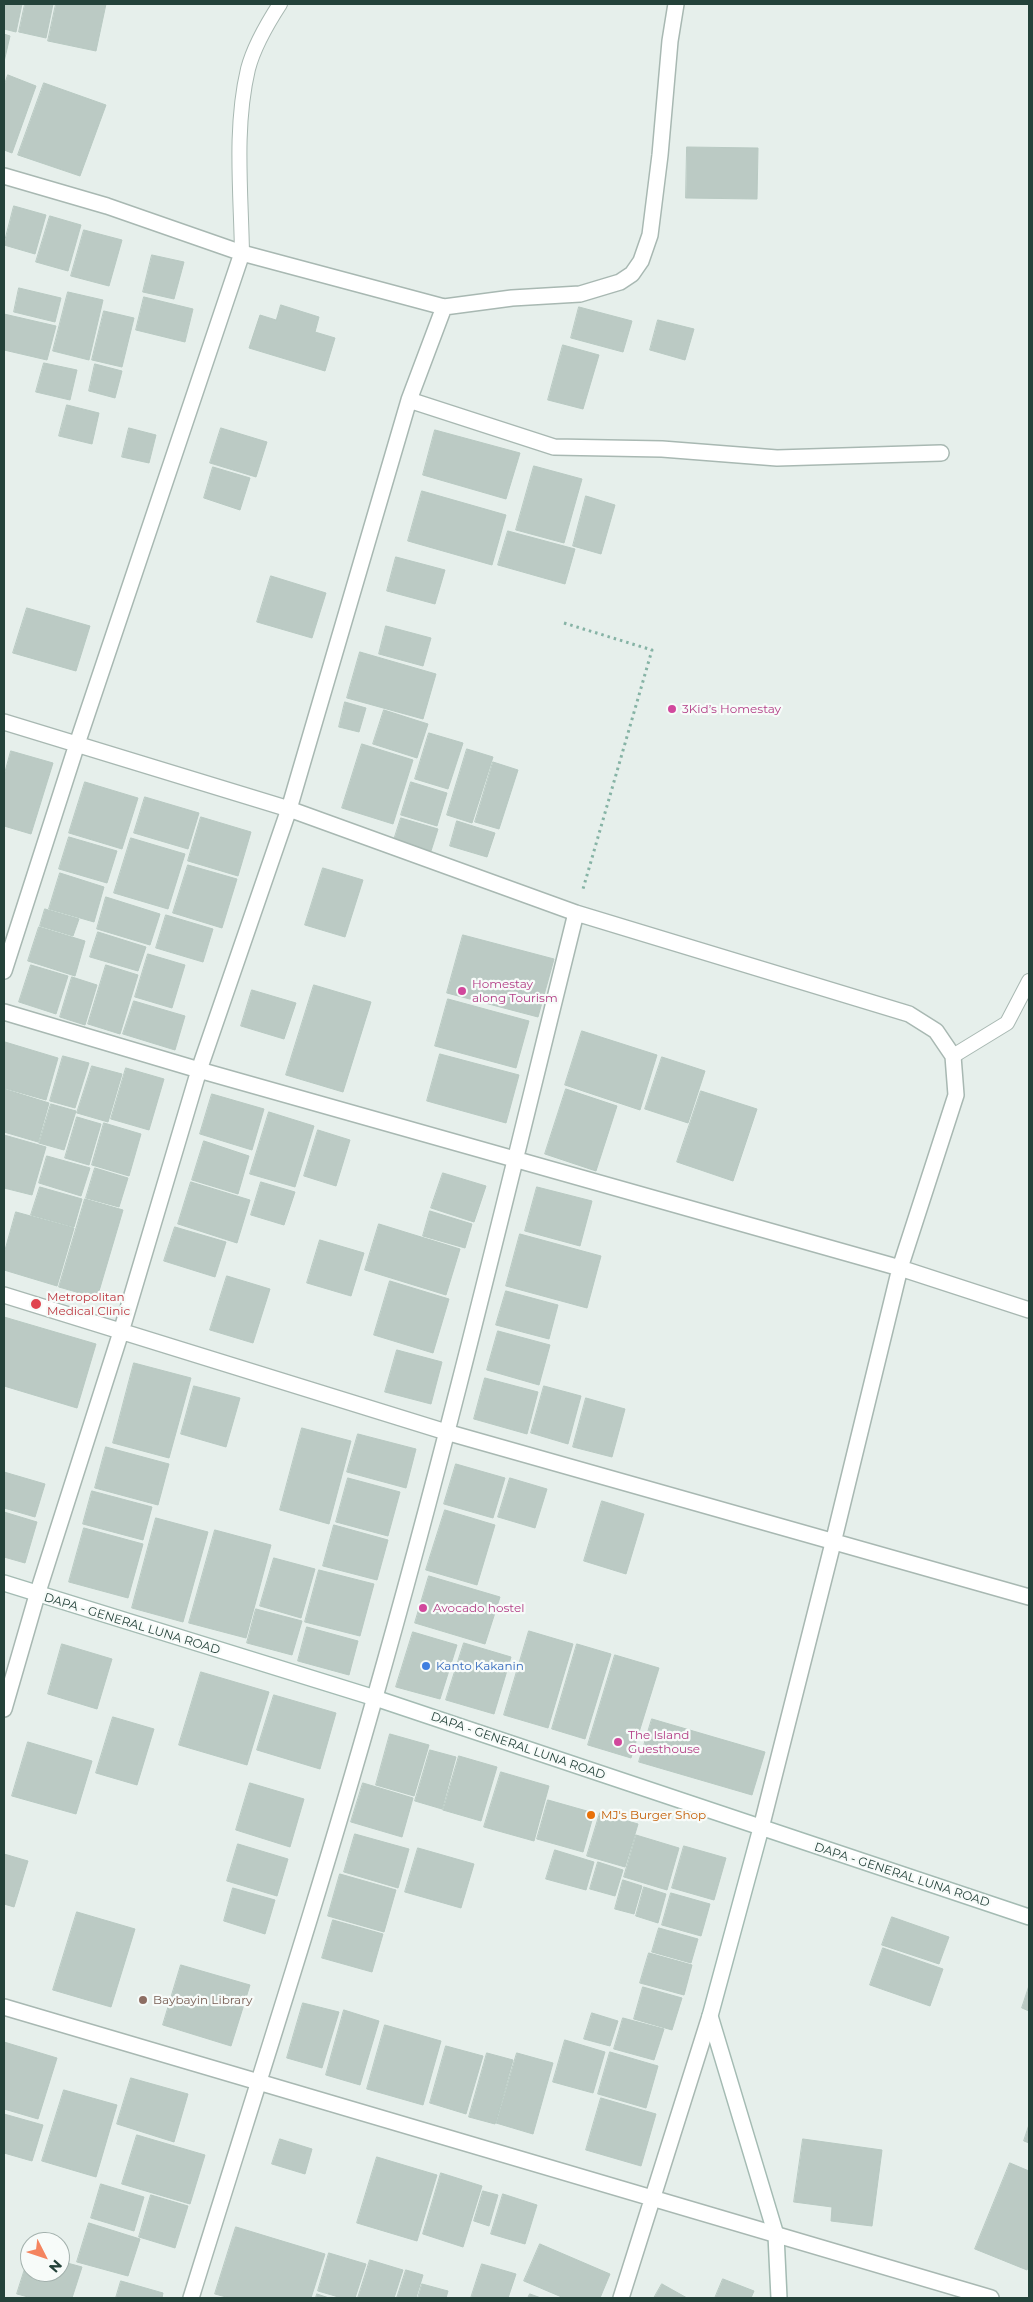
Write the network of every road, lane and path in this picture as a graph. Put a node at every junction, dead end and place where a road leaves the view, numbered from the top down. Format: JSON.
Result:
{"nodes":[{"id":1,"x":280,"y":4,"type":"edge"},
{"id":2,"x":676,"y":4,"type":"edge"},
{"id":3,"x":4,"y":176,"type":"edge"},
{"id":4,"x":242,"y":253,"type":"junction"},
{"id":5,"x":444,"y":307,"type":"junction"},
{"id":6,"x":409,"y":400,"type":"junction"},
{"id":7,"x":941,"y":453,"type":"dead end"},
{"id":8,"x":564,"y":622,"type":"dead end"},
{"id":9,"x":4,"y":722,"type":"edge"},
{"id":10,"x":77,"y":744,"type":"junction"},
{"id":11,"x":289,"y":810,"type":"junction"},
{"id":12,"x":576,"y":913,"type":"junction"},
{"id":13,"x":4,"y":971,"type":"edge"},
{"id":14,"x":1029,"y":981,"type":"edge"},
{"id":15,"x":4,"y":1012,"type":"edge"},
{"id":16,"x":953,"y":1056,"type":"junction"},
{"id":17,"x":199,"y":1070,"type":"junction"},
{"id":18,"x":516,"y":1159,"type":"junction"},
{"id":19,"x":900,"y":1268,"type":"junction"},
{"id":20,"x":4,"y":1295,"type":"edge"},
{"id":21,"x":1029,"y":1310,"type":"edge"},
{"id":22,"x":121,"y":1332,"type":"junction"},
{"id":23,"x":446,"y":1432,"type":"junction"},
{"id":24,"x":834,"y":1543,"type":"junction"},
{"id":25,"x":4,"y":1583,"type":"edge"},
{"id":26,"x":37,"y":1595,"type":"junction"},
{"id":27,"x":1029,"y":1597,"type":"edge"},
{"id":28,"x":375,"y":1698,"type":"junction"},
{"id":29,"x":4,"y":1710,"type":"edge"},
{"id":30,"x":761,"y":1828,"type":"junction"},
{"id":31,"x":1029,"y":1917,"type":"edge"},
{"id":32,"x":4,"y":2007,"type":"edge"},
{"id":33,"x":710,"y":2016,"type":"junction"},
{"id":34,"x":258,"y":2084,"type":"junction"},
{"id":35,"x":652,"y":2200,"type":"junction"},
{"id":36,"x":776,"y":2234,"type":"junction"},
{"id":37,"x":191,"y":2298,"type":"edge"},
{"id":38,"x":621,"y":2298,"type":"edge"},
{"id":39,"x":779,"y":2298,"type":"edge"},
{"id":40,"x":991,"y":2298,"type":"edge"}],
"edges":[{"from":1,"to":4,"type":"lane"},
{"from":2,"to":5,"type":"street"},
{"from":3,"to":4,"type":"street"},
{"from":4,"to":5,"type":"street"},
{"from":4,"to":10,"type":"street"},
{"from":5,"to":6,"type":"street"},
{"from":6,"to":7,"type":"street"},
{"from":6,"to":11,"type":"street"},
{"from":8,"to":12,"type":"path"},
{"from":9,"to":10,"type":"street"},
{"from":10,"to":11,"type":"street"},
{"from":10,"to":13,"type":"street"},
{"from":11,"to":12,"type":"street"},
{"from":11,"to":17,"type":"street"},
{"from":12,"to":16,"type":"street"},
{"from":12,"to":18,"type":"street"},
{"from":14,"to":16,"type":"lane"},
{"from":15,"to":17,"type":"street"},
{"from":16,"to":19,"type":"street"},
{"from":17,"to":18,"type":"street"},
{"from":17,"to":22,"type":"street"},
{"from":18,"to":19,"type":"street"},
{"from":18,"to":23,"type":"street"},
{"from":19,"to":21,"type":"street"},
{"from":19,"to":24,"type":"street"},
{"from":20,"to":22,"type":"street"},
{"from":22,"to":23,"type":"street"},
{"from":22,"to":26,"type":"street"},
{"from":23,"to":24,"type":"street"},
{"from":23,"to":28,"type":"street"},
{"from":24,"to":27,"type":"street"},
{"from":24,"to":30,"type":"street"},
{"from":25,"to":26,"type":"street","name":"DAPA - GENERAL LUNA ROAD"},
{"from":26,"to":28,"type":"street","name":"DAPA - GENERAL LUNA ROAD"},
{"from":26,"to":29,"type":"street"},
{"from":28,"to":30,"type":"street","name":"DAPA - GENERAL LUNA ROAD"},
{"from":28,"to":34,"type":"street"},
{"from":30,"to":31,"type":"street","name":"DAPA - GENERAL LUNA ROAD"},
{"from":30,"to":33,"type":"street"},
{"from":32,"to":34,"type":"street"},
{"from":33,"to":35,"type":"street"},
{"from":33,"to":36,"type":"street"},
{"from":34,"to":35,"type":"street"},
{"from":34,"to":37,"type":"street"},
{"from":35,"to":36,"type":"street"},
{"from":35,"to":38,"type":"street"},
{"from":36,"to":39,"type":"street"},
{"from":36,"to":40,"type":"street"}]}
